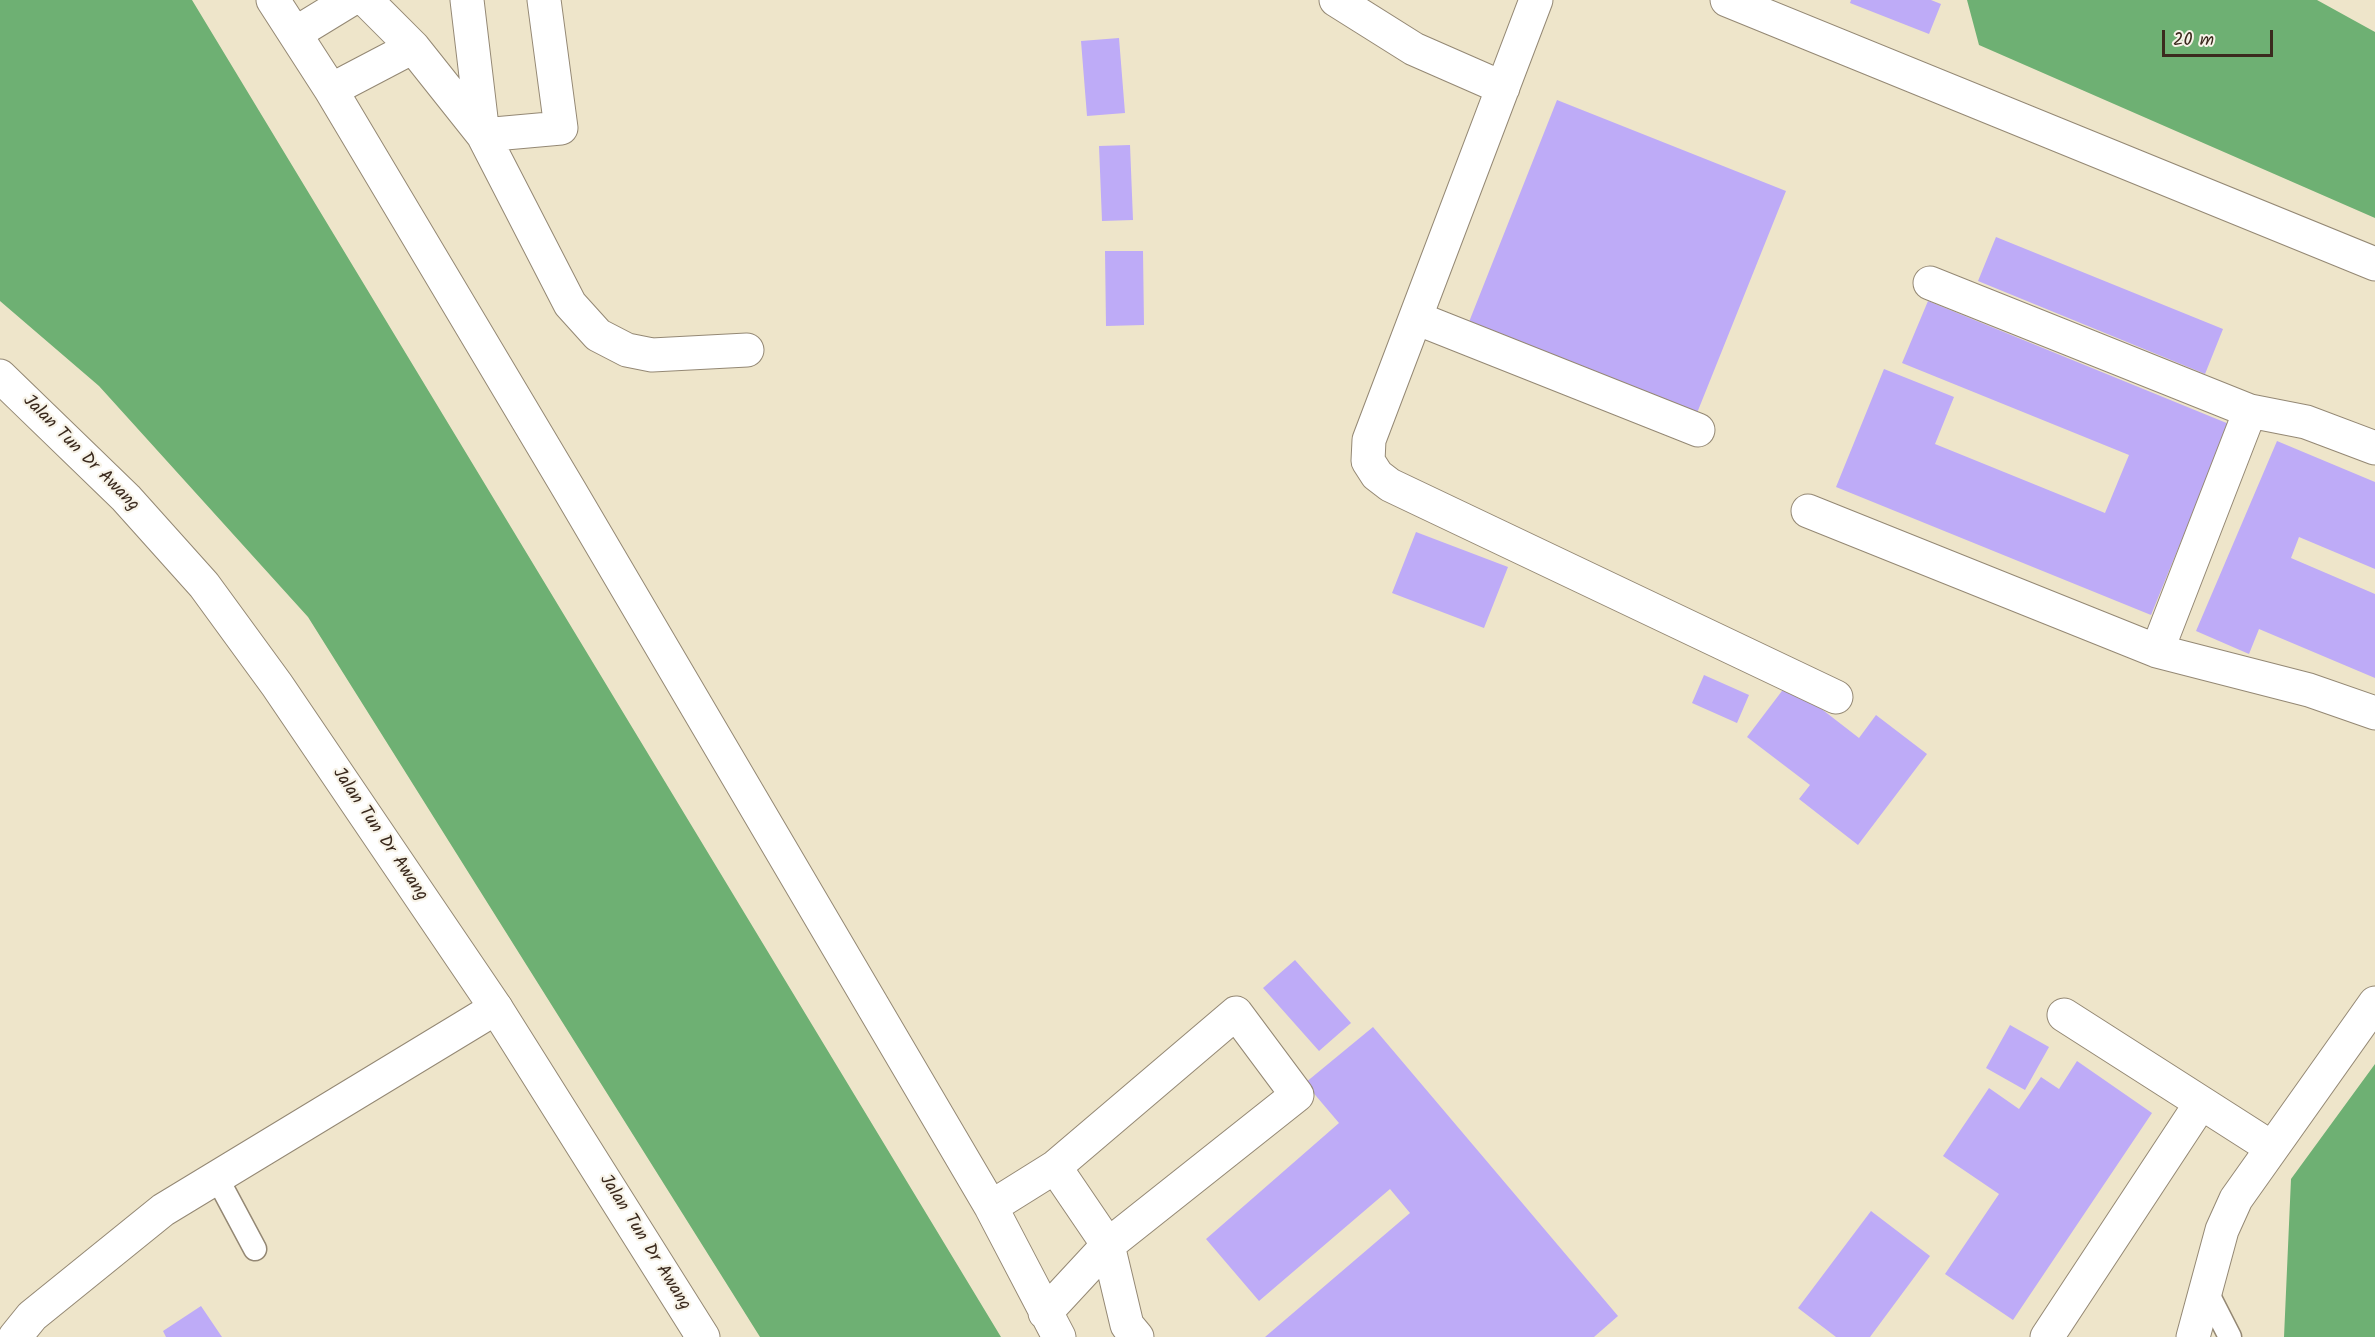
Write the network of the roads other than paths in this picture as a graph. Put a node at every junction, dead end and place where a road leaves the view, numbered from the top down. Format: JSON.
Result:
{"nodes":[{"id":1,"x":273,"y":0,"type":"edge"},
{"id":2,"x":350,"y":0,"type":"edge"},
{"id":3,"x":366,"y":0,"type":"edge"},
{"id":4,"x":467,"y":0,"type":"edge"},
{"id":5,"x":544,"y":0,"type":"edge"},
{"id":6,"x":1336,"y":0,"type":"edge"},
{"id":7,"x":1536,"y":0,"type":"edge"},
{"id":8,"x":1727,"y":0,"type":"edge"},
{"id":9,"x":296,"y":33,"type":"junction"},
{"id":10,"x":413,"y":47,"type":"junction"},
{"id":11,"x":1503,"y":88,"type":"junction"},
{"id":12,"x":331,"y":90,"type":"junction"},
{"id":13,"x":483,"y":135,"type":"junction"},
{"id":14,"x":2375,"y":264,"type":"edge"},
{"id":15,"x":1930,"y":283,"type":"dead end"},
{"id":16,"x":1416,"y":318,"type":"junction"},
{"id":17,"x":747,"y":350,"type":"dead end"},
{"id":18,"x":0,"y":376,"type":"edge"},
{"id":19,"x":2250,"y":411,"type":"junction"},
{"id":20,"x":1698,"y":430,"type":"dead end"},
{"id":21,"x":2375,"y":448,"type":"edge"},
{"id":22,"x":1808,"y":510,"type":"dead end"},
{"id":23,"x":2157,"y":651,"type":"junction"},
{"id":24,"x":1836,"y":697,"type":"dead end"},
{"id":25,"x":2375,"y":713,"type":"edge"},
{"id":26,"x":2375,"y":1003,"type":"edge"},
{"id":27,"x":496,"y":1008,"type":"junction"},
{"id":28,"x":2064,"y":1015,"type":"dead end"},
{"id":29,"x":2201,"y":1103,"type":"junction"},
{"id":30,"x":2272,"y":1148,"type":"junction"},
{"id":31,"x":1055,"y":1167,"type":"junction"},
{"id":32,"x":216,"y":1176,"type":"junction"},
{"id":33,"x":991,"y":1207,"type":"junction"},
{"id":34,"x":1108,"y":1245,"type":"junction"},
{"id":35,"x":255,"y":1249,"type":"dead end"},
{"id":36,"x":2206,"y":1290,"type":"junction"},
{"id":37,"x":1052,"y":1325,"type":"edge"},
{"id":38,"x":15,"y":1337,"type":"edge"},
{"id":39,"x":703,"y":1337,"type":"edge"},
{"id":40,"x":1137,"y":1337,"type":"edge"},
{"id":41,"x":2047,"y":1337,"type":"edge"},
{"id":42,"x":2193,"y":1337,"type":"edge"},
{"id":43,"x":2230,"y":1337,"type":"edge"}],
"edges":[{"from":1,"to":9,"type":"street"},
{"from":2,"to":9,"type":"street"},
{"from":3,"to":10,"type":"street"},
{"from":4,"to":13,"type":"street"},
{"from":5,"to":13,"type":"street"},
{"from":6,"to":11,"type":"street"},
{"from":7,"to":11,"type":"street"},
{"from":8,"to":14,"type":"street"},
{"from":9,"to":12,"type":"street"},
{"from":10,"to":12,"type":"street"},
{"from":10,"to":13,"type":"street"},
{"from":11,"to":16,"type":"street"},
{"from":12,"to":33,"type":"street"},
{"from":13,"to":17,"type":"street"},
{"from":15,"to":19,"type":"street"},
{"from":16,"to":20,"type":"street"},
{"from":16,"to":24,"type":"street"},
{"from":18,"to":27,"type":"street","name":"Jalan Tun Dr Awang"},
{"from":19,"to":21,"type":"street"},
{"from":19,"to":23,"type":"street"},
{"from":22,"to":23,"type":"street"},
{"from":23,"to":25,"type":"street"},
{"from":26,"to":30,"type":"street"},
{"from":27,"to":32,"type":"street"},
{"from":27,"to":39,"type":"street","name":"Jalan Tun Dr Awang"},
{"from":28,"to":29,"type":"street"},
{"from":29,"to":30,"type":"street"},
{"from":29,"to":41,"type":"street"},
{"from":30,"to":36,"type":"street"},
{"from":31,"to":33,"type":"street"},
{"from":31,"to":34,"type":"street"},
{"from":31,"to":34,"type":"street"},
{"from":32,"to":35,"type":"lane"},
{"from":32,"to":38,"type":"street"},
{"from":33,"to":37,"type":"street"},
{"from":34,"to":37,"type":"street"},
{"from":34,"to":40,"type":"street"},
{"from":36,"to":42,"type":"street"},
{"from":36,"to":43,"type":"lane"}]}
